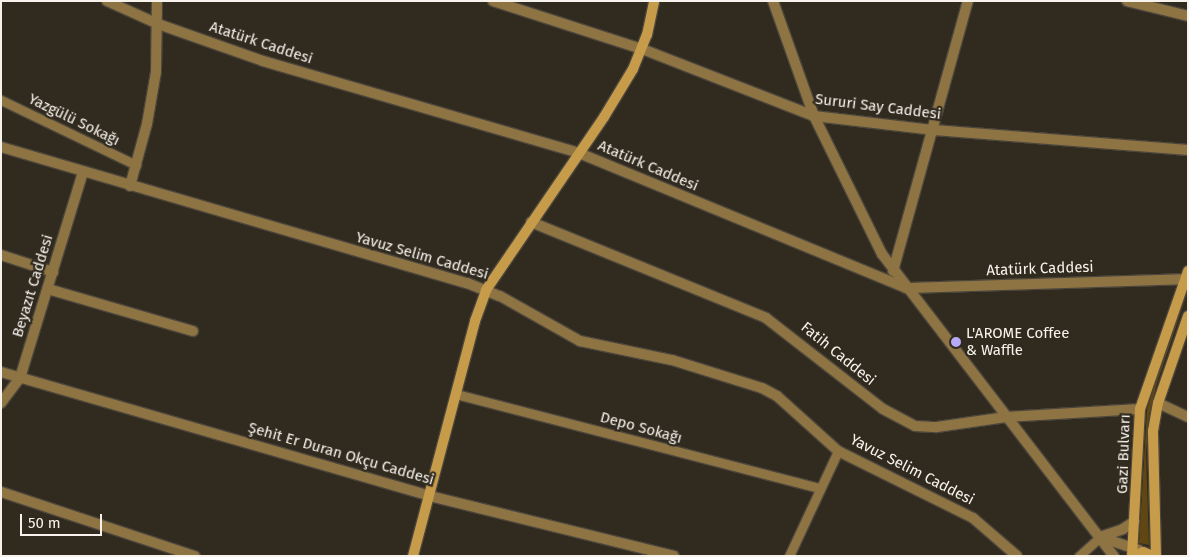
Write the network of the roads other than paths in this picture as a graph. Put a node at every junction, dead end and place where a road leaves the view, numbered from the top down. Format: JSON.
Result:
{"nodes":[{"id":1,"x":107,"y":1,"type":"edge"},
{"id":2,"x":157,"y":1,"type":"edge"},
{"id":3,"x":493,"y":1,"type":"edge"},
{"id":4,"x":654,"y":1,"type":"edge"},
{"id":5,"x":773,"y":1,"type":"edge"},
{"id":6,"x":968,"y":1,"type":"edge"},
{"id":7,"x":1127,"y":1,"type":"edge"},
{"id":8,"x":1188,"y":16,"type":"edge"},
{"id":9,"x":158,"y":24,"type":"junction"},
{"id":10,"x":642,"y":49,"type":"junction"},
{"id":11,"x":1,"y":100,"type":"edge"},
{"id":12,"x":814,"y":116,"type":"junction"},
{"id":13,"x":934,"y":130,"type":"junction"},
{"id":14,"x":1,"y":147,"type":"edge"},
{"id":15,"x":1188,"y":150,"type":"edge"},
{"id":16,"x":580,"y":154,"type":"junction"},
{"id":17,"x":136,"y":165,"type":"junction"},
{"id":18,"x":84,"y":172,"type":"junction"},
{"id":19,"x":130,"y":186,"type":"junction"},
{"id":20,"x":531,"y":222,"type":"junction"},
{"id":21,"x":1,"y":255,"type":"edge"},
{"id":22,"x":893,"y":270,"type":"junction"},
{"id":23,"x":53,"y":272,"type":"junction"},
{"id":24,"x":1186,"y":275,"type":"edge"},
{"id":25,"x":906,"y":288,"type":"junction"},
{"id":26,"x":48,"y":289,"type":"junction"},
{"id":27,"x":486,"y":290,"type":"junction"},
{"id":28,"x":1188,"y":316,"type":"edge"},
{"id":29,"x":193,"y":331,"type":"dead end"},
{"id":30,"x":1,"y":372,"type":"edge"},
{"id":31,"x":20,"y":378,"type":"junction"},
{"id":32,"x":456,"y":394,"type":"junction"},
{"id":33,"x":1,"y":403,"type":"edge"},
{"id":34,"x":1158,"y":403,"type":"junction"},
{"id":35,"x":1140,"y":409,"type":"junction"},
{"id":36,"x":1006,"y":417,"type":"junction"},
{"id":37,"x":1188,"y":417,"type":"edge"},
{"id":38,"x":838,"y":451,"type":"junction"},
{"id":39,"x":820,"y":488,"type":"junction"},
{"id":40,"x":1,"y":492,"type":"edge"},
{"id":41,"x":430,"y":496,"type":"junction"},
{"id":42,"x":1135,"y":521,"type":"junction"},
{"id":43,"x":1100,"y":537,"type":"junction"},
{"id":44,"x":1133,"y":553,"type":"edge"},
{"id":45,"x":1152,"y":554,"type":"edge"},
{"id":46,"x":194,"y":556,"type":"edge"},
{"id":47,"x":413,"y":556,"type":"edge"},
{"id":48,"x":674,"y":556,"type":"edge"},
{"id":49,"x":789,"y":556,"type":"edge"},
{"id":50,"x":1017,"y":556,"type":"edge"},
{"id":51,"x":1079,"y":556,"type":"edge"},
{"id":52,"x":1114,"y":556,"type":"edge"}],
"edges":[{"from":1,"to":9,"type":"street","name":"Atatürk Caddesi"},
{"from":2,"to":9,"type":"street"},
{"from":3,"to":10,"type":"street","name":"Sururi Say Caddesi"},
{"from":4,"to":10,"type":"main road"},
{"from":5,"to":12,"type":"street"},
{"from":6,"to":13,"type":"street"},
{"from":7,"to":8,"type":"street"},
{"from":9,"to":16,"type":"street","name":"Atatürk Caddesi"},
{"from":9,"to":17,"type":"street"},
{"from":10,"to":12,"type":"street","name":"Sururi Say Caddesi"},
{"from":10,"to":16,"type":"main road"},
{"from":11,"to":17,"type":"street","name":"Yazgülü Sokağı"},
{"from":12,"to":13,"type":"street","name":"Sururi Say Caddesi"},
{"from":12,"to":22,"type":"street"},
{"from":13,"to":15,"type":"street","name":"Sururi Say Caddesi"},
{"from":13,"to":22,"type":"street"},
{"from":14,"to":18,"type":"street","name":"Yavuz Selim Caddesi"},
{"from":16,"to":20,"type":"main road"},
{"from":16,"to":25,"type":"street","name":"Atatürk Caddesi"},
{"from":17,"to":19,"type":"street"},
{"from":18,"to":19,"type":"street","name":"Yavuz Selim Caddesi"},
{"from":18,"to":23,"type":"street","name":"Beyazıt Caddesi"},
{"from":19,"to":27,"type":"street","name":"Yavuz Selim Caddesi"},
{"from":20,"to":27,"type":"main road"},
{"from":20,"to":36,"type":"street","name":"Fatih Caddesi"},
{"from":21,"to":23,"type":"street"},
{"from":22,"to":25,"type":"street"},
{"from":23,"to":26,"type":"street","name":"Beyazıt Caddesi"},
{"from":24,"to":25,"type":"street","name":"Atatürk Caddesi"},
{"from":24,"to":35,"type":"main road","name":"Gazi Bulvarı"},
{"from":25,"to":36,"type":"street"},
{"from":26,"to":29,"type":"street"},
{"from":26,"to":31,"type":"street","name":"Beyazıt Caddesi"},
{"from":27,"to":32,"type":"main road"},
{"from":27,"to":38,"type":"street","name":"Yavuz Selim Caddesi"},
{"from":28,"to":34,"type":"main road","name":"Gazi Bulvarı"},
{"from":30,"to":31,"type":"street","name":"Şehit Er Duran Okçu Caddesi"},
{"from":31,"to":33,"type":"street","name":"Beyazıt Caddesi"},
{"from":31,"to":41,"type":"street","name":"Şehit Er Duran Okçu Caddesi"},
{"from":32,"to":39,"type":"street","name":"Depo Sokağı"},
{"from":32,"to":41,"type":"main road"},
{"from":34,"to":37,"type":"street"},
{"from":34,"to":45,"type":"main road","name":"Gazi Bulvarı"},
{"from":35,"to":36,"type":"street","name":"Fatih Caddesi"},
{"from":35,"to":42,"type":"main road","name":"Gazi Bulvarı"},
{"from":36,"to":43,"type":"street"},
{"from":38,"to":39,"type":"street"},
{"from":38,"to":50,"type":"street","name":"Yavuz Selim Caddesi"},
{"from":39,"to":49,"type":"street"},
{"from":40,"to":46,"type":"street"},
{"from":41,"to":47,"type":"main road"},
{"from":41,"to":48,"type":"street","name":"Şehit Er Duran Okçu Caddesi"},
{"from":42,"to":43,"type":"street"},
{"from":42,"to":44,"type":"main road","name":"Gazi Bulvarı"},
{"from":43,"to":44,"type":"street"},
{"from":43,"to":51,"type":"street"},
{"from":43,"to":52,"type":"street"},
{"from":44,"to":45,"type":"main road","name":"Gazi Bulvarı"}]}
